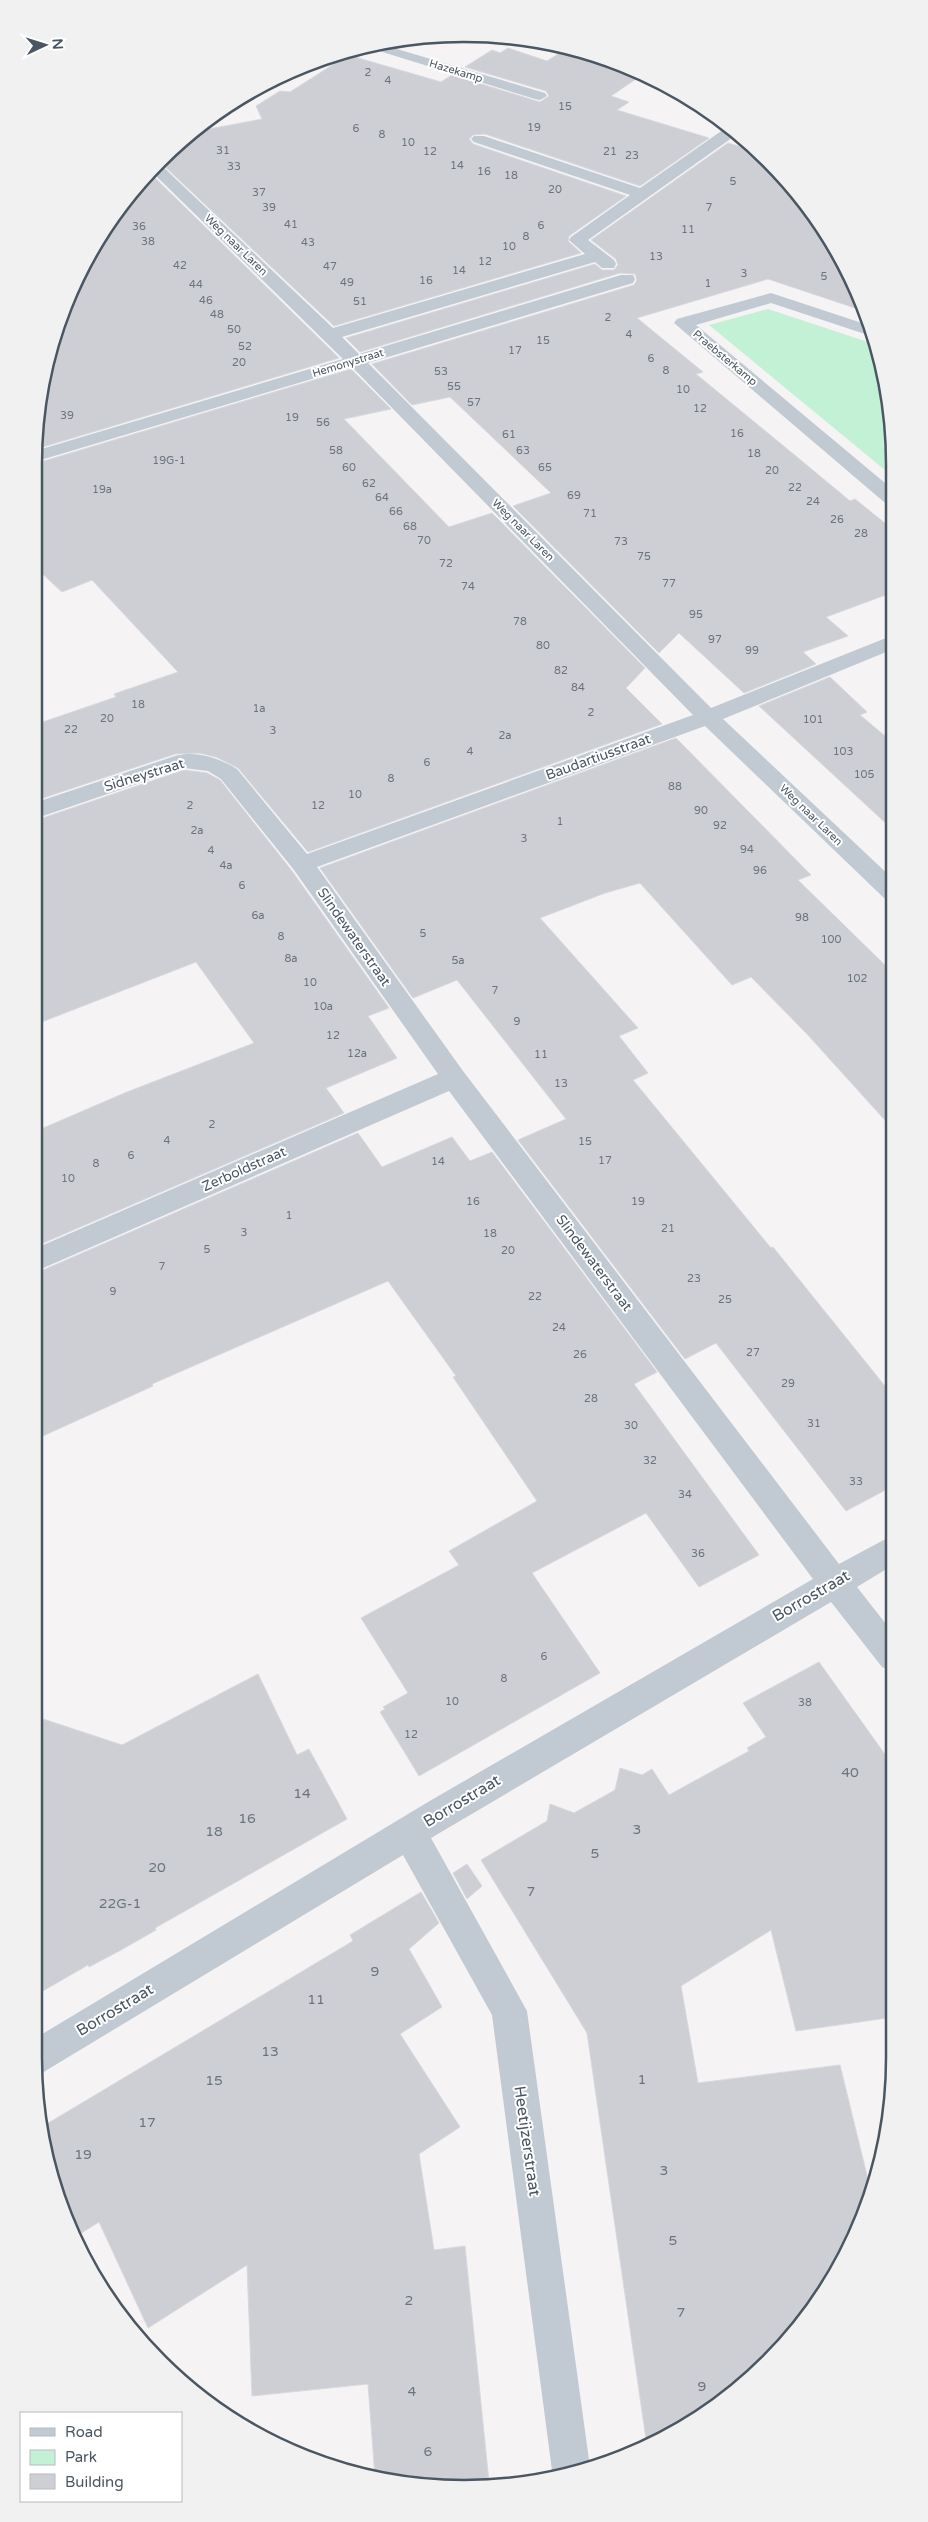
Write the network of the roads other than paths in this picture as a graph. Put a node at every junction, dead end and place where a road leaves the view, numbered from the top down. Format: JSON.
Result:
{"nodes":[{"id":1,"x":386,"y":50,"type":"edge"},
{"id":2,"x":540,"y":96,"type":"dead end"},
{"id":3,"x":727,"y":135,"type":"edge"},
{"id":4,"x":479,"y":138,"type":"dead end"},
{"id":5,"x":161,"y":172,"type":"edge"},
{"id":6,"x":641,"y":194,"type":"junction"},
{"id":7,"x":598,"y":256,"type":"junction"},
{"id":8,"x":863,"y":329,"type":"edge"},
{"id":9,"x":329,"y":335,"type":"junction"},
{"id":10,"x":355,"y":361,"type":"junction"},
{"id":11,"x":42,"y":455,"type":"edge"},
{"id":12,"x":886,"y":494,"type":"edge"},
{"id":13,"x":886,"y":644,"type":"edge"},
{"id":14,"x":708,"y":717,"type":"junction"},
{"id":15,"x":42,"y":808,"type":"edge"},
{"id":16,"x":302,"y":864,"type":"junction"},
{"id":17,"x":886,"y":886,"type":"edge"},
{"id":18,"x":454,"y":1078,"type":"junction"},
{"id":19,"x":42,"y":1257,"type":"edge"},
{"id":20,"x":886,"y":1553,"type":"edge"},
{"id":21,"x":834,"y":1582,"type":"junction"},
{"id":22,"x":886,"y":1648,"type":"edge"},
{"id":23,"x":409,"y":1833,"type":"junction"},
{"id":24,"x":42,"y":2054,"type":"edge"},
{"id":25,"x":570,"y":2466,"type":"edge"}],
"edges":[{"from":1,"to":2,"type":"street","name":"Hazekamp"},
{"from":3,"to":6,"type":"street","name":"Hemonystraat"},
{"from":4,"to":6,"type":"street"},
{"from":5,"to":9,"type":"street","name":"Weg naar Laren"},
{"from":6,"to":7,"type":"street","name":"Hemonystraat"},
{"from":7,"to":9,"type":"street"},
{"from":7,"to":10,"type":"street","name":"Hemonystraat"},
{"from":8,"to":12,"type":"street","name":"Praebsterkamp"},
{"from":9,"to":10,"type":"street","name":"Weg naar Laren"},
{"from":10,"to":11,"type":"street","name":"Hemonystraat"},
{"from":10,"to":14,"type":"street","name":"Weg naar Laren"},
{"from":13,"to":14,"type":"street","name":"Baudartiusstraat"},
{"from":14,"to":16,"type":"street","name":"Baudartiusstraat"},
{"from":14,"to":17,"type":"street","name":"Weg naar Laren"},
{"from":15,"to":16,"type":"street","name":"Sidneystraat"},
{"from":16,"to":18,"type":"street","name":"Slindewaterstraat"},
{"from":18,"to":19,"type":"street","name":"Zerboldstraat"},
{"from":18,"to":21,"type":"street","name":"Slindewaterstraat"},
{"from":20,"to":21,"type":"street","name":"Borrostraat"},
{"from":21,"to":22,"type":"street","name":"Slindewaterstraat"},
{"from":21,"to":23,"type":"street","name":"Borrostraat"},
{"from":23,"to":24,"type":"street","name":"Borrostraat"},
{"from":23,"to":25,"type":"street","name":"Heetijzerstraat"}]}
